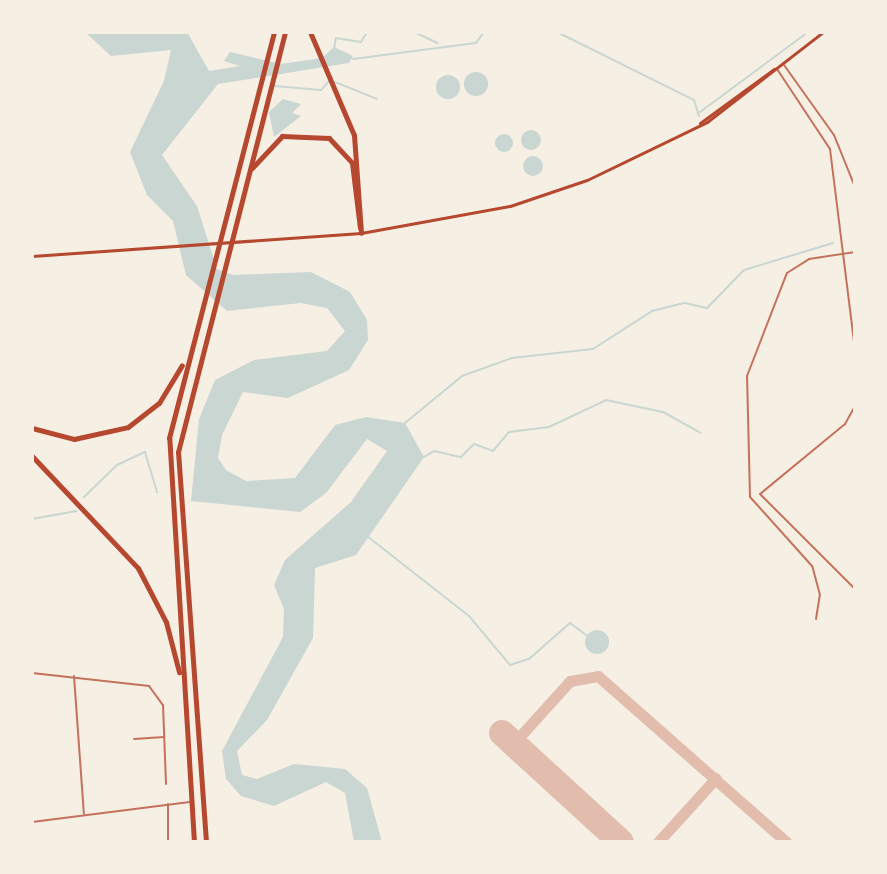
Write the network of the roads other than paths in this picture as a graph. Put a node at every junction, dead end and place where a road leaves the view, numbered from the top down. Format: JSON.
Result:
{"nodes":[{"id":1,"x":274,"y":32,"type":"edge"},
{"id":2,"x":285,"y":32,"type":"edge"},
{"id":3,"x":310,"y":32,"type":"edge"},
{"id":4,"x":823,"y":32,"type":"edge"},
{"id":5,"x":783,"y":63,"type":"junction"},
{"id":6,"x":776,"y":68,"type":"junction"},
{"id":7,"x":248,"y":175,"type":"junction"},
{"id":8,"x":855,"y":187,"type":"edge"},
{"id":9,"x":361,"y":233,"type":"junction"},
{"id":10,"x":855,"y":252,"type":"edge"},
{"id":11,"x":844,"y":254,"type":"junction"},
{"id":12,"x":32,"y":256,"type":"edge"},
{"id":13,"x":854,"y":327,"type":"edge"},
{"id":14,"x":189,"y":346,"type":"junction"},
{"id":15,"x":855,"y":350,"type":"edge"},
{"id":16,"x":855,"y":406,"type":"edge"},
{"id":17,"x":32,"y":428,"type":"edge"},
{"id":18,"x":32,"y":456,"type":"edge"},
{"id":19,"x":855,"y":589,"type":"edge"},
{"id":20,"x":816,"y":619,"type":"dead end"},
{"id":21,"x":32,"y":673,"type":"edge"},
{"id":22,"x":74,"y":675,"type":"junction"},
{"id":23,"x":183,"y":693,"type":"junction"},
{"id":24,"x":165,"y":737,"type":"junction"},
{"id":25,"x":134,"y":739,"type":"dead end"},
{"id":26,"x":166,"y":784,"type":"dead end"},
{"id":27,"x":191,"y":802,"type":"junction"},
{"id":28,"x":168,"y":804,"type":"junction"},
{"id":29,"x":84,"y":815,"type":"junction"},
{"id":30,"x":32,"y":822,"type":"edge"},
{"id":31,"x":168,"y":842,"type":"edge"},
{"id":32,"x":194,"y":842,"type":"edge"},
{"id":33,"x":206,"y":842,"type":"edge"}],
"edges":[{"from":1,"to":14,"type":"highway"},
{"from":2,"to":7,"type":"highway"},
{"from":3,"to":9,"type":"highway"},
{"from":4,"to":5,"type":"main road"},
{"from":5,"to":6,"type":"main road"},
{"from":5,"to":8,"type":"street"},
{"from":6,"to":9,"type":"main road"},
{"from":6,"to":11,"type":"street"},
{"from":7,"to":9,"type":"highway"},
{"from":7,"to":33,"type":"highway"},
{"from":9,"to":12,"type":"main road"},
{"from":10,"to":11,"type":"street"},
{"from":11,"to":13,"type":"street"},
{"from":11,"to":20,"type":"street"},
{"from":13,"to":15,"type":"street"},
{"from":14,"to":17,"type":"highway"},
{"from":14,"to":23,"type":"highway"},
{"from":16,"to":19,"type":"street"},
{"from":18,"to":23,"type":"highway"},
{"from":21,"to":22,"type":"street"},
{"from":22,"to":24,"type":"street"},
{"from":22,"to":29,"type":"street"},
{"from":23,"to":27,"type":"highway"},
{"from":24,"to":25,"type":"street"},
{"from":24,"to":26,"type":"street"},
{"from":27,"to":28,"type":"street"},
{"from":27,"to":32,"type":"highway"},
{"from":28,"to":29,"type":"street"},
{"from":28,"to":31,"type":"street"},
{"from":29,"to":30,"type":"street"}]}
